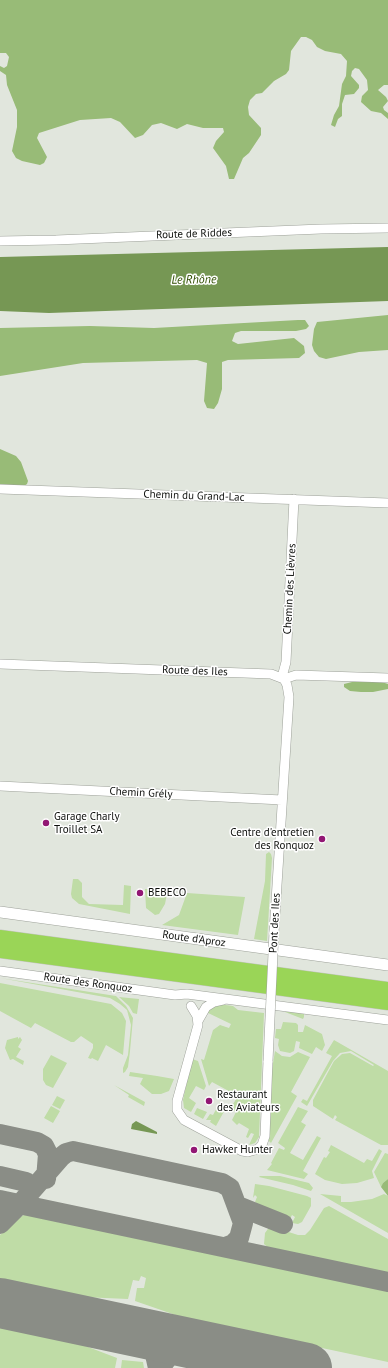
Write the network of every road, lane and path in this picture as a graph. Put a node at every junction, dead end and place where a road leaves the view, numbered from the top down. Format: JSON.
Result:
{"nodes":[{"id":1,"x":388,"y":228,"type":"edge"},
{"id":2,"x":0,"y":241,"type":"edge"},
{"id":3,"x":0,"y":488,"type":"edge"},
{"id":4,"x":294,"y":499,"type":"junction"},
{"id":5,"x":388,"y":503,"type":"edge"},
{"id":6,"x":0,"y":664,"type":"edge"},
{"id":7,"x":283,"y":678,"type":"junction"},
{"id":8,"x":388,"y":678,"type":"edge"},
{"id":9,"x":0,"y":786,"type":"edge"},
{"id":10,"x":282,"y":800,"type":"junction"},
{"id":11,"x":0,"y":912,"type":"edge"},
{"id":12,"x":0,"y":938,"type":"edge"},
{"id":13,"x":0,"y":950,"type":"edge"},
{"id":14,"x":388,"y":964,"type":"edge"},
{"id":15,"x":0,"y":971,"type":"edge"},
{"id":16,"x":388,"y":990,"type":"edge"},
{"id":17,"x":175,"y":995,"type":"junction"},
{"id":18,"x":212,"y":997,"type":"junction"},
{"id":19,"x":230,"y":1000,"type":"junction"},
{"id":20,"x":388,"y":1002,"type":"edge"},
{"id":21,"x":191,"y":1006,"type":"junction"},
{"id":22,"x":206,"y":1007,"type":"junction"},
{"id":23,"x":388,"y":1020,"type":"edge"},
{"id":24,"x":198,"y":1021,"type":"junction"}],
"edges":[{"from":1,"to":2,"type":"street","name":"Route de Riddes"},
{"from":3,"to":4,"type":"street","name":"Chemin du Grand-Lac"},
{"from":4,"to":5,"type":"street","name":"Chemin du Grand-Lac"},
{"from":4,"to":7,"type":"street","name":"Chemin des Lièvres"},
{"from":6,"to":7,"type":"street","name":"Route des Iles"},
{"from":7,"to":8,"type":"street","name":"Route des Iles"},
{"from":7,"to":10,"type":"street","name":"Pont des Iles"},
{"from":9,"to":10,"type":"street","name":"Chemin Grély"},
{"from":10,"to":24,"type":"street","name":"Pont des Iles","bridge":true},
{"from":11,"to":14,"type":"street","name":"Route d'Aproz"},
{"from":12,"to":16,"type":"highway"},
{"from":13,"to":20,"type":"highway"},
{"from":15,"to":17,"type":"street","name":"Route des Ronquoz"},
{"from":17,"to":18,"type":"street","name":"Route des Ronquoz"},
{"from":17,"to":21,"type":"street","name":"Route des Ronquoz"},
{"from":18,"to":19,"type":"street","name":"Route des Ronquoz"},
{"from":18,"to":21,"type":"street"},
{"from":19,"to":22,"type":"street","name":"Route des Ronquoz"},
{"from":19,"to":23,"type":"street","name":"Route des Ronquoz"},
{"from":21,"to":22,"type":"street","name":"Route des Ronquoz"},
{"from":21,"to":24,"type":"street"},
{"from":22,"to":24,"type":"street"}]}
